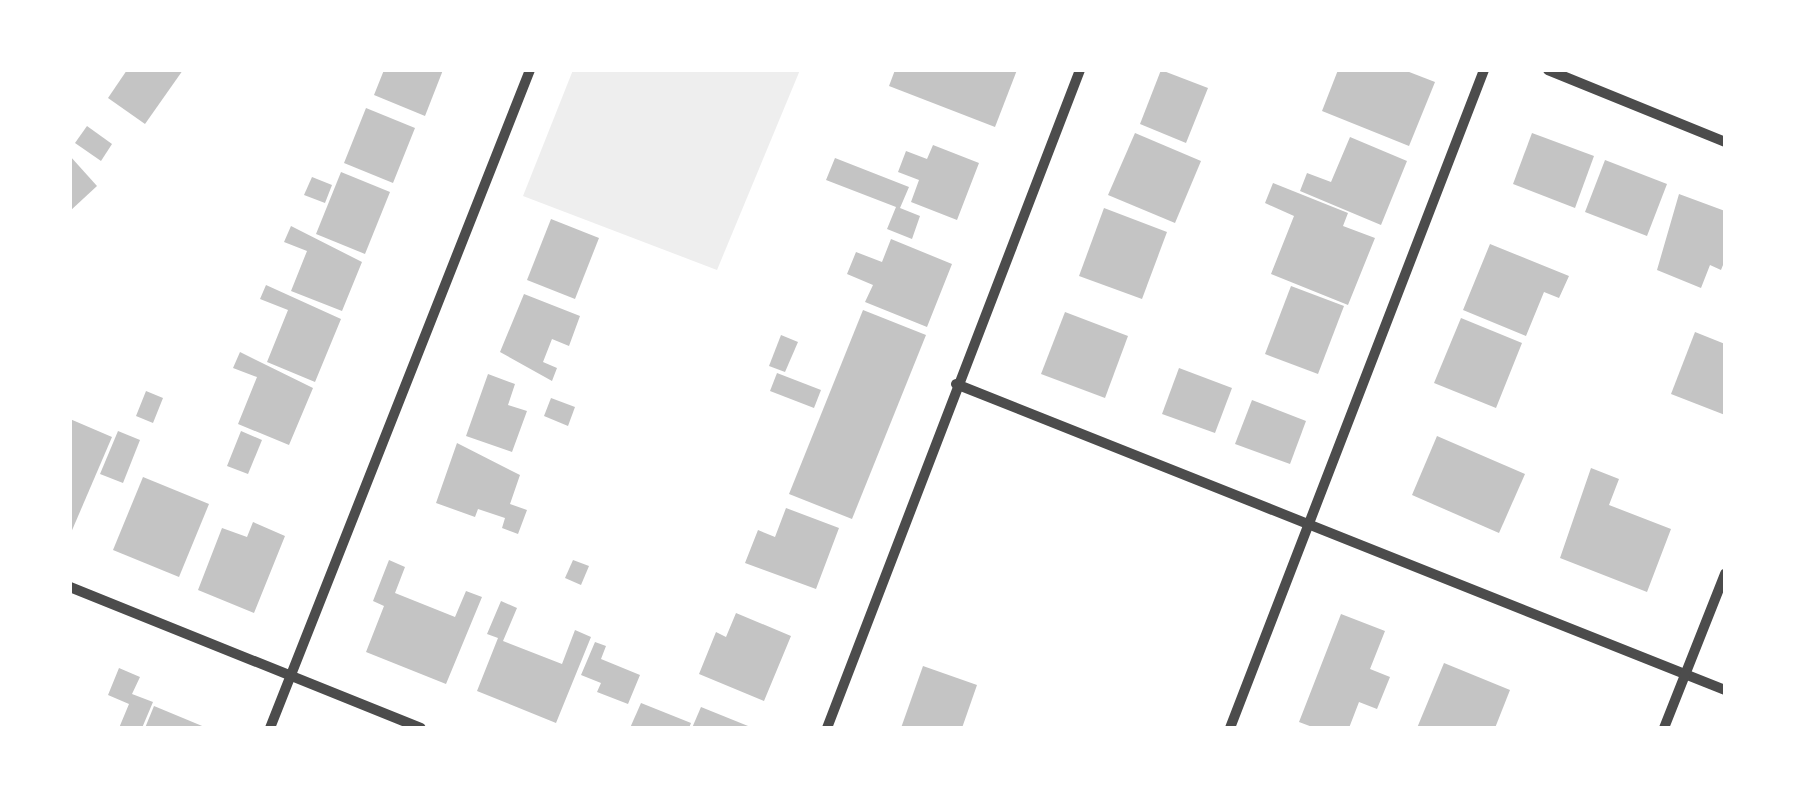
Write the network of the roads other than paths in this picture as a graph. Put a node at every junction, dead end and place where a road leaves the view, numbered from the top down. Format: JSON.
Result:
{"nodes":[{"id":1,"x":530,"y":70,"type":"edge"},
{"id":2,"x":1080,"y":70,"type":"edge"},
{"id":3,"x":1484,"y":70,"type":"edge"},
{"id":4,"x":1548,"y":70,"type":"edge"},
{"id":5,"x":1725,"y":142,"type":"edge"},
{"id":6,"x":956,"y":384,"type":"junction"},
{"id":7,"x":1310,"y":524,"type":"junction"},
{"id":8,"x":1725,"y":574,"type":"edge"},
{"id":9,"x":70,"y":587,"type":"edge"},
{"id":10,"x":1685,"y":674,"type":"junction"},
{"id":11,"x":290,"y":675,"type":"junction"},
{"id":12,"x":1725,"y":690,"type":"edge"},
{"id":13,"x":270,"y":728,"type":"edge"},
{"id":14,"x":421,"y":728,"type":"edge"},
{"id":15,"x":828,"y":728,"type":"edge"},
{"id":16,"x":1230,"y":728,"type":"edge"},
{"id":17,"x":1664,"y":728,"type":"edge"}],
"edges":[{"from":1,"to":11,"type":"street"},
{"from":2,"to":6,"type":"street"},
{"from":3,"to":7,"type":"street"},
{"from":4,"to":5,"type":"street"},
{"from":6,"to":7,"type":"street"},
{"from":6,"to":15,"type":"street"},
{"from":7,"to":10,"type":"street"},
{"from":7,"to":16,"type":"street"},
{"from":8,"to":10,"type":"street"},
{"from":9,"to":11,"type":"street"},
{"from":10,"to":12,"type":"street"},
{"from":10,"to":17,"type":"street"},
{"from":11,"to":13,"type":"street"},
{"from":11,"to":14,"type":"street"}]}
